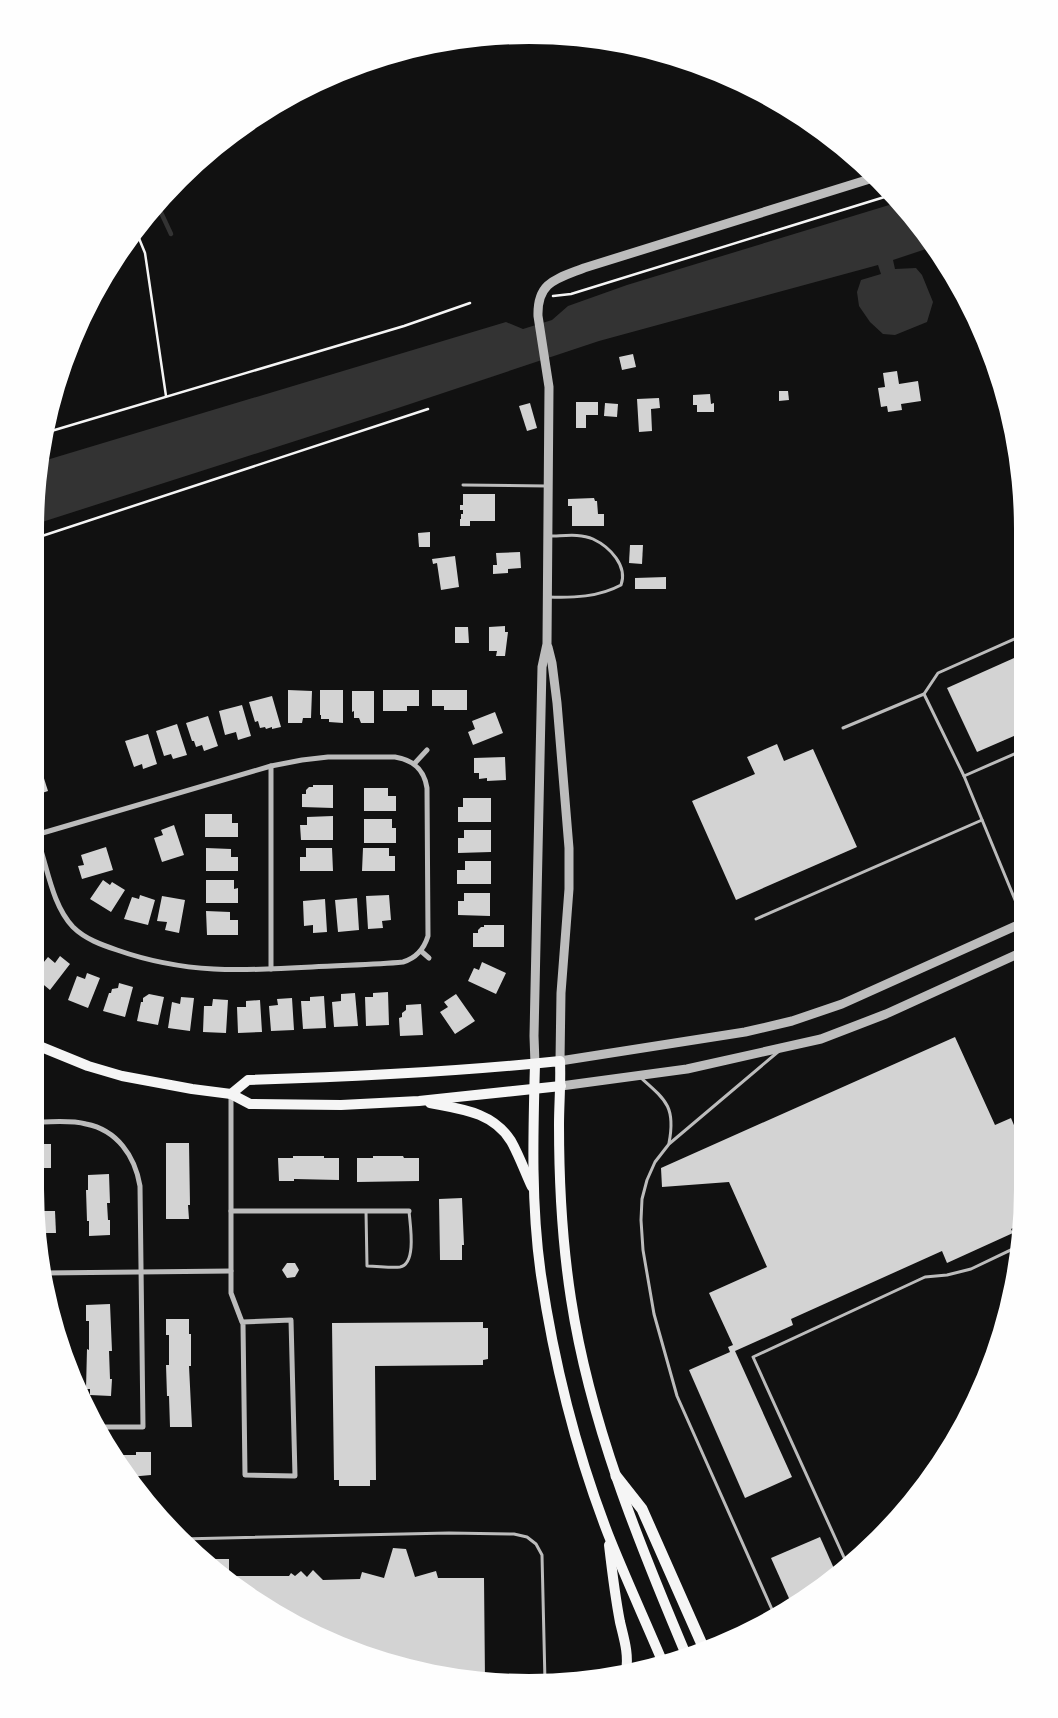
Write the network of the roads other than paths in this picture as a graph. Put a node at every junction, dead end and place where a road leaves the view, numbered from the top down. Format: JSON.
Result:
{"nodes":[{"id":1,"x":866,"y":180,"type":"edge"},
{"id":2,"x":463,"y":485,"type":"dead end"},
{"id":3,"x":548,"y":486,"type":"junction"},
{"id":4,"x":548,"y":536,"type":"junction"},
{"id":5,"x":548,"y":597,"type":"junction"},
{"id":6,"x":1014,"y":639,"type":"edge"},
{"id":7,"x":547,"y":644,"type":"junction"},
{"id":8,"x":924,"y":694,"type":"junction"},
{"id":9,"x":844,"y":728,"type":"dead end"},
{"id":10,"x":427,"y":750,"type":"dead end"},
{"id":11,"x":1014,"y":755,"type":"edge"},
{"id":12,"x":414,"y":763,"type":"junction"},
{"id":13,"x":271,"y":766,"type":"junction"},
{"id":14,"x":964,"y":776,"type":"junction"},
{"id":15,"x":982,"y":820,"type":"junction"},
{"id":16,"x":44,"y":833,"type":"edge"},
{"id":17,"x":44,"y":860,"type":"edge"},
{"id":18,"x":1014,"y":897,"type":"edge"},
{"id":19,"x":756,"y":919,"type":"dead end"},
{"id":20,"x":1014,"y":927,"type":"edge"},
{"id":21,"x":421,"y":951,"type":"junction"},
{"id":22,"x":1014,"y":956,"type":"edge"},
{"id":23,"x":429,"y":958,"type":"dead end"},
{"id":24,"x":271,"y":969,"type":"junction"},
{"id":25,"x":44,"y":1048,"type":"edge"},
{"id":26,"x":782,"y":1049,"type":"junction"},
{"id":27,"x":560,"y":1061,"type":"junction"},
{"id":28,"x":535,"y":1064,"type":"junction"},
{"id":29,"x":640,"y":1076,"type":"junction"},
{"id":30,"x":560,"y":1086,"type":"junction"},
{"id":31,"x":534,"y":1090,"type":"junction"},
{"id":32,"x":231,"y":1094,"type":"junction"},
{"id":33,"x":419,"y":1101,"type":"junction"},
{"id":34,"x":44,"y":1122,"type":"edge"},
{"id":35,"x":669,"y":1144,"type":"junction"},
{"id":36,"x":534,"y":1190,"type":"junction"},
{"id":37,"x":231,"y":1211,"type":"junction"},
{"id":38,"x":366,"y":1211,"type":"junction"},
{"id":39,"x":409,"y":1211,"type":"joint"},
{"id":40,"x":1010,"y":1250,"type":"edge"},
{"id":41,"x":231,"y":1271,"type":"junction"},
{"id":42,"x":141,"y":1272,"type":"junction"},
{"id":43,"x":51,"y":1273,"type":"edge"},
{"id":44,"x":242,"y":1322,"type":"junction"},
{"id":45,"x":106,"y":1427,"type":"edge"},
{"id":46,"x":616,"y":1476,"type":"junction"},
{"id":47,"x":608,"y":1534,"type":"junction"},
{"id":48,"x":193,"y":1539,"type":"edge"},
{"id":49,"x":844,"y":1558,"type":"edge"},
{"id":50,"x":772,"y":1609,"type":"edge"},
{"id":51,"x":701,"y":1642,"type":"edge"},
{"id":52,"x":684,"y":1648,"type":"edge"},
{"id":53,"x":660,"y":1656,"type":"edge"},
{"id":54,"x":626,"y":1664,"type":"edge"},
{"id":55,"x":544,"y":1674,"type":"edge"}],
"edges":[{"from":1,"to":3,"type":"street"},
{"from":2,"to":3,"type":"lane"},
{"from":3,"to":4,"type":"street"},
{"from":4,"to":5,"type":"street"},
{"from":4,"to":5,"type":"lane"},
{"from":5,"to":7,"type":"street"},
{"from":6,"to":8,"type":"lane"},
{"from":7,"to":27,"type":"street"},
{"from":7,"to":28,"type":"street"},
{"from":8,"to":9,"type":"lane"},
{"from":8,"to":14,"type":"lane"},
{"from":10,"to":12,"type":"street"},
{"from":11,"to":14,"type":"lane"},
{"from":12,"to":13,"type":"street"},
{"from":12,"to":21,"type":"street"},
{"from":13,"to":16,"type":"street"},
{"from":13,"to":24,"type":"street"},
{"from":14,"to":15,"type":"lane"},
{"from":15,"to":18,"type":"lane"},
{"from":15,"to":19,"type":"lane"},
{"from":17,"to":24,"type":"street"},
{"from":20,"to":27,"type":"street"},
{"from":21,"to":23,"type":"street"},
{"from":21,"to":24,"type":"street"},
{"from":22,"to":26,"type":"street"},
{"from":25,"to":32,"type":"main road"},
{"from":26,"to":29,"type":"street"},
{"from":26,"to":35,"type":"lane"},
{"from":27,"to":28,"type":"main road"},
{"from":27,"to":30,"type":"main road"},
{"from":28,"to":31,"type":"main road"},
{"from":28,"to":32,"type":"main road"},
{"from":29,"to":30,"type":"street"},
{"from":29,"to":35,"type":"lane"},
{"from":30,"to":31,"type":"main road"},
{"from":30,"to":46,"type":"main road"},
{"from":31,"to":33,"type":"main road"},
{"from":31,"to":36,"type":"main road"},
{"from":32,"to":33,"type":"main road"},
{"from":32,"to":37,"type":"street"},
{"from":33,"to":36,"type":"main road"},
{"from":34,"to":42,"type":"street"},
{"from":35,"to":50,"type":"lane"},
{"from":36,"to":47,"type":"main road"},
{"from":37,"to":38,"type":"street"},
{"from":37,"to":41,"type":"street"},
{"from":38,"to":39,"type":"street"},
{"from":38,"to":39,"type":"lane"},
{"from":40,"to":49,"type":"lane"},
{"from":41,"to":42,"type":"street"},
{"from":41,"to":44,"type":"street"},
{"from":42,"to":43,"type":"street"},
{"from":42,"to":45,"type":"street"},
{"from":44,"to":44,"type":"street"},
{"from":46,"to":51,"type":"highway"},
{"from":46,"to":52,"type":"main road"},
{"from":47,"to":53,"type":"main road"},
{"from":47,"to":54,"type":"main road"},
{"from":48,"to":55,"type":"lane"}]}
